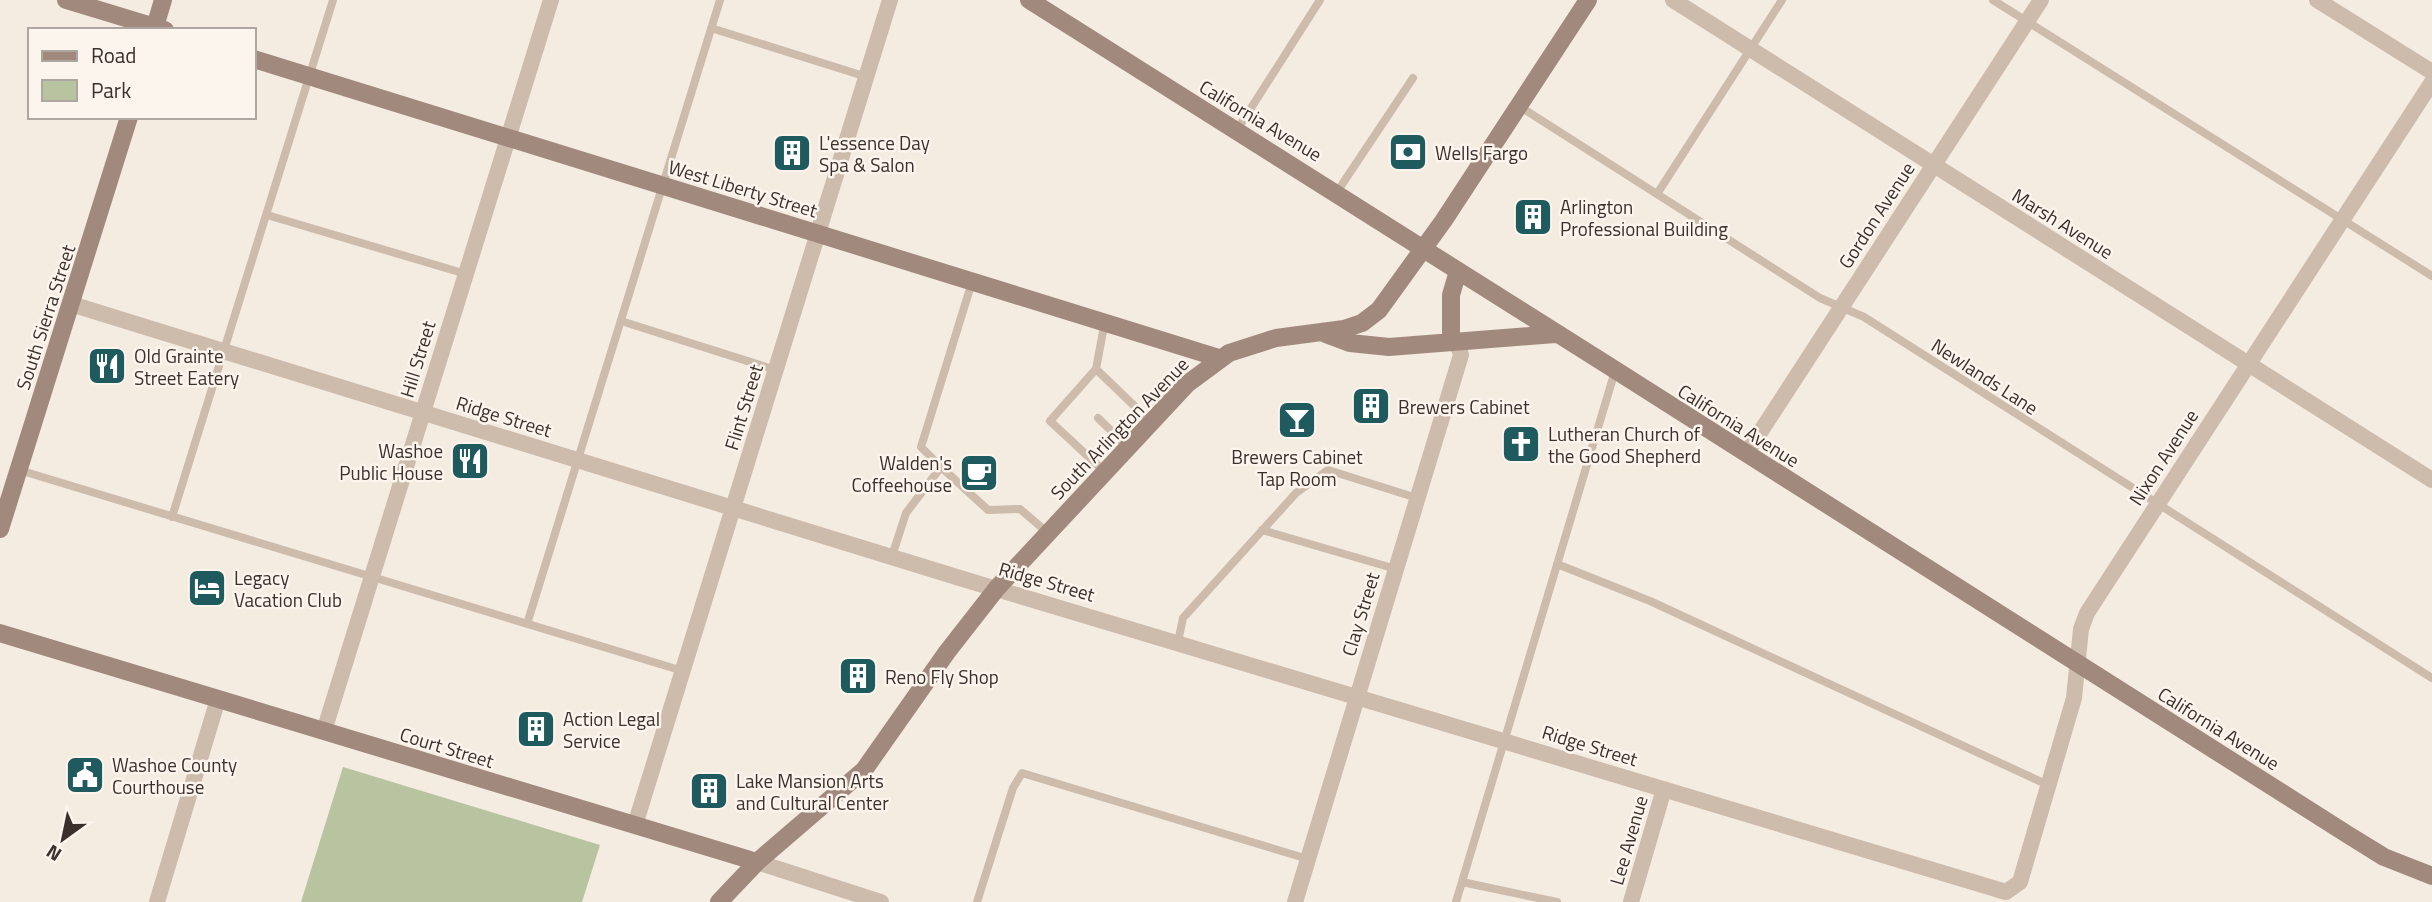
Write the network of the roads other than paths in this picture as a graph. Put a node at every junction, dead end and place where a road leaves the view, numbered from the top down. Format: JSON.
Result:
{"nodes":[{"id":1,"x":66,"y":0,"type":"edge"},
{"id":2,"x":163,"y":0,"type":"edge"},
{"id":3,"x":333,"y":0,"type":"edge"},
{"id":4,"x":551,"y":0,"type":"edge"},
{"id":5,"x":720,"y":0,"type":"edge"},
{"id":6,"x":890,"y":0,"type":"edge"},
{"id":7,"x":1320,"y":0,"type":"edge"},
{"id":8,"x":1588,"y":0,"type":"edge"},
{"id":9,"x":1673,"y":0,"type":"edge"},
{"id":10,"x":1782,"y":0,"type":"edge"},
{"id":11,"x":1993,"y":0,"type":"edge"},
{"id":12,"x":2041,"y":0,"type":"edge"},
{"id":13,"x":2317,"y":0,"type":"edge"},
{"id":14,"x":1040,"y":3,"type":"edge"},
{"id":15,"x":2027,"y":21,"type":"junction"},
{"id":16,"x":155,"y":28,"type":"edge"},
{"id":17,"x":158,"y":28,"type":"edge"},
{"id":18,"x":711,"y":28,"type":"junction"},
{"id":19,"x":1750,"y":50,"type":"junction"},
{"id":20,"x":256,"y":60,"type":"edge"},
{"id":21,"x":2432,"y":72,"type":"edge"},
{"id":22,"x":309,"y":77,"type":"junction"},
{"id":23,"x":867,"y":77,"type":"junction"},
{"id":24,"x":1413,"y":78,"type":"dead end"},
{"id":25,"x":2432,"y":82,"type":"edge"},
{"id":26,"x":1519,"y":106,"type":"junction"},
{"id":27,"x":128,"y":119,"type":"edge"},
{"id":28,"x":1237,"y":131,"type":"junction"},
{"id":29,"x":509,"y":138,"type":"junction"},
{"id":30,"x":1933,"y":166,"type":"junction"},
{"id":31,"x":663,"y":185,"type":"junction"},
{"id":32,"x":1337,"y":192,"type":"junction"},
{"id":33,"x":1657,"y":194,"type":"junction"},
{"id":34,"x":267,"y":215,"type":"junction"},
{"id":35,"x":2342,"y":220,"type":"junction"},
{"id":36,"x":819,"y":233,"type":"junction"},
{"id":37,"x":1424,"y":249,"type":"junction"},
{"id":38,"x":1458,"y":271,"type":"junction"},
{"id":39,"x":466,"y":274,"type":"junction"},
{"id":40,"x":2432,"y":276,"type":"edge"},
{"id":41,"x":973,"y":280,"type":"junction"},
{"id":42,"x":71,"y":304,"type":"junction"},
{"id":43,"x":1841,"y":307,"type":"junction"},
{"id":44,"x":621,"y":321,"type":"junction"},
{"id":45,"x":1105,"y":321,"type":"junction"},
{"id":46,"x":1323,"y":332,"type":"junction"},
{"id":47,"x":1555,"y":334,"type":"junction"},
{"id":48,"x":1451,"y":341,"type":"junction"},
{"id":49,"x":224,"y":352,"type":"junction"},
{"id":50,"x":1219,"y":358,"type":"junction"},
{"id":51,"x":2249,"y":364,"type":"junction"},
{"id":52,"x":1096,"y":369,"type":"junction"},
{"id":53,"x":776,"y":370,"type":"junction"},
{"id":54,"x":1615,"y":372,"type":"junction"},
{"id":55,"x":423,"y":413,"type":"junction"},
{"id":56,"x":1098,"y":418,"type":"dead end"},
{"id":57,"x":1151,"y":422,"type":"junction"},
{"id":58,"x":1128,"y":447,"type":"junction"},
{"id":59,"x":1746,"y":454,"type":"junction"},
{"id":60,"x":578,"y":460,"type":"junction"},
{"id":61,"x":941,"y":467,"type":"junction"},
{"id":62,"x":18,"y":470,"type":"junction"},
{"id":63,"x":1105,"y":472,"type":"junction"},
{"id":64,"x":2432,"y":480,"type":"edge"},
{"id":65,"x":1417,"y":498,"type":"junction"},
{"id":66,"x":2157,"y":504,"type":"junction"},
{"id":67,"x":733,"y":508,"type":"junction"},
{"id":68,"x":172,"y":517,"type":"junction"},
{"id":69,"x":0,"y":529,"type":"edge"},
{"id":70,"x":1262,"y":530,"type":"junction"},
{"id":71,"x":1048,"y":533,"type":"junction"},
{"id":72,"x":892,"y":556,"type":"junction"},
{"id":73,"x":1557,"y":564,"type":"junction"},
{"id":74,"x":1396,"y":569,"type":"junction"},
{"id":75,"x":372,"y":577,"type":"junction"},
{"id":76,"x":997,"y":588,"type":"junction"},
{"id":77,"x":527,"y":624,"type":"junction"},
{"id":78,"x":0,"y":633,"type":"edge"},
{"id":79,"x":1178,"y":642,"type":"junction"},
{"id":80,"x":2076,"y":662,"type":"junction"},
{"id":81,"x":683,"y":671,"type":"junction"},
{"id":82,"x":2432,"y":678,"type":"edge"},
{"id":83,"x":1357,"y":696,"type":"junction"},
{"id":84,"x":218,"y":699,"type":"junction"},
{"id":85,"x":324,"y":731,"type":"junction"},
{"id":86,"x":1505,"y":741,"type":"junction"},
{"id":87,"x":2048,"y":785,"type":"junction"},
{"id":88,"x":1664,"y":789,"type":"junction"},
{"id":89,"x":635,"y":825,"type":"junction"},
{"id":90,"x":1308,"y":859,"type":"junction"},
{"id":91,"x":757,"y":862,"type":"junction"},
{"id":92,"x":2432,"y":876,"type":"edge"},
{"id":93,"x":1462,"y":882,"type":"junction"},
{"id":94,"x":2012,"y":890,"type":"joint"},
{"id":95,"x":157,"y":902,"type":"edge"},
{"id":96,"x":719,"y":902,"type":"edge"},
{"id":97,"x":881,"y":902,"type":"edge"},
{"id":98,"x":977,"y":902,"type":"edge"},
{"id":99,"x":1295,"y":902,"type":"edge"},
{"id":100,"x":1456,"y":902,"type":"edge"},
{"id":101,"x":1557,"y":902,"type":"edge"},
{"id":102,"x":1631,"y":902,"type":"edge"}],
"edges":[{"from":1,"to":16,"type":"main road"},
{"from":2,"to":17,"type":"main road"},
{"from":3,"to":22,"type":"lane"},
{"from":4,"to":29,"type":"street","name":"Hill Street"},
{"from":5,"to":18,"type":"lane"},
{"from":6,"to":23,"type":"street","name":"Flint Street"},
{"from":7,"to":28,"type":"lane"},
{"from":8,"to":26,"type":"main road","name":"South Arlington Avenue"},
{"from":9,"to":19,"type":"street","name":"Marsh Avenue"},
{"from":10,"to":19,"type":"lane"},
{"from":11,"to":15,"type":"lane"},
{"from":12,"to":15,"type":"street","name":"Gordon Avenue"},
{"from":13,"to":21,"type":"street"},
{"from":14,"to":28,"type":"main road","name":"California Avenue"},
{"from":15,"to":30,"type":"street","name":"Gordon Avenue"},
{"from":15,"to":35,"type":"lane"},
{"from":18,"to":23,"type":"lane"},
{"from":18,"to":31,"type":"lane"},
{"from":19,"to":30,"type":"street","name":"Marsh Avenue"},
{"from":19,"to":33,"type":"lane"},
{"from":20,"to":22,"type":"main road","name":"West Liberty Street"},
{"from":22,"to":29,"type":"main road","name":"West Liberty Street"},
{"from":22,"to":34,"type":"lane"},
{"from":23,"to":36,"type":"street","name":"Flint Street"},
{"from":24,"to":32,"type":"lane"},
{"from":25,"to":35,"type":"street","name":"Nixon Avenue"},
{"from":26,"to":33,"type":"lane","name":"Newlands Lane"},
{"from":26,"to":37,"type":"main road","name":"South Arlington Avenue"},
{"from":27,"to":42,"type":"main road","name":"South Sierra Street"},
{"from":28,"to":32,"type":"main road","name":"California Avenue"},
{"from":29,"to":31,"type":"main road","name":"West Liberty Street"},
{"from":29,"to":39,"type":"street","name":"Hill Street"},
{"from":30,"to":43,"type":"street","name":"Gordon Avenue"},
{"from":30,"to":51,"type":"street","name":"Marsh Avenue"},
{"from":31,"to":36,"type":"main road","name":"West Liberty Street"},
{"from":31,"to":44,"type":"lane"},
{"from":32,"to":37,"type":"main road","name":"California Avenue"},
{"from":33,"to":43,"type":"lane","name":"Newlands Lane"},
{"from":34,"to":39,"type":"lane"},
{"from":34,"to":49,"type":"lane"},
{"from":35,"to":40,"type":"lane"},
{"from":35,"to":51,"type":"street","name":"Nixon Avenue"},
{"from":36,"to":41,"type":"main road","name":"West Liberty Street"},
{"from":36,"to":53,"type":"street","name":"Flint Street"},
{"from":37,"to":38,"type":"main road","name":"California Avenue"},
{"from":37,"to":46,"type":"main road","name":"South Arlington Avenue"},
{"from":38,"to":47,"type":"main road","name":"California Avenue"},
{"from":38,"to":48,"type":"main road"},
{"from":39,"to":55,"type":"street","name":"Hill Street"},
{"from":41,"to":45,"type":"main road","name":"West Liberty Street"},
{"from":41,"to":61,"type":"lane"},
{"from":42,"to":49,"type":"street","name":"Ridge Street"},
{"from":42,"to":62,"type":"main road","name":"South Sierra Street"},
{"from":43,"to":59,"type":"street","name":"Gordon Avenue"},
{"from":43,"to":66,"type":"lane","name":"Newlands Lane"},
{"from":44,"to":53,"type":"lane"},
{"from":44,"to":60,"type":"lane"},
{"from":45,"to":50,"type":"main road","name":"West Liberty Street"},
{"from":45,"to":52,"type":"lane"},
{"from":46,"to":48,"type":"main road"},
{"from":46,"to":50,"type":"main road","name":"South Arlington Avenue"},
{"from":47,"to":48,"type":"main road"},
{"from":47,"to":54,"type":"main road","name":"California Avenue"},
{"from":48,"to":65,"type":"street","name":"Clay Street"},
{"from":49,"to":55,"type":"street","name":"Ridge Street"},
{"from":49,"to":68,"type":"lane"},
{"from":50,"to":57,"type":"main road","name":"South Arlington Avenue"},
{"from":51,"to":64,"type":"street","name":"Marsh Avenue"},
{"from":51,"to":66,"type":"street","name":"Nixon Avenue"},
{"from":52,"to":57,"type":"lane"},
{"from":52,"to":63,"type":"lane"},
{"from":53,"to":67,"type":"street","name":"Flint Street"},
{"from":54,"to":59,"type":"main road","name":"California Avenue"},
{"from":54,"to":73,"type":"lane"},
{"from":55,"to":60,"type":"street","name":"Ridge Street"},
{"from":55,"to":75,"type":"street","name":"Hill Street"},
{"from":56,"to":58,"type":"lane"},
{"from":57,"to":58,"type":"main road","name":"South Arlington Avenue"},
{"from":58,"to":63,"type":"main road","name":"South Arlington Avenue"},
{"from":59,"to":80,"type":"main road","name":"California Avenue"},
{"from":60,"to":67,"type":"street","name":"Ridge Street"},
{"from":60,"to":77,"type":"lane"},
{"from":61,"to":71,"type":"lane"},
{"from":61,"to":72,"type":"lane"},
{"from":62,"to":68,"type":"lane"},
{"from":62,"to":69,"type":"main road","name":"South Sierra Street"},
{"from":63,"to":71,"type":"main road","name":"South Arlington Avenue"},
{"from":65,"to":70,"type":"lane"},
{"from":65,"to":74,"type":"street","name":"Clay Street"},
{"from":66,"to":80,"type":"street","name":"Nixon Avenue"},
{"from":66,"to":82,"type":"lane","name":"Newlands Lane"},
{"from":67,"to":72,"type":"street","name":"Ridge Street"},
{"from":67,"to":81,"type":"street","name":"Flint Street"},
{"from":68,"to":75,"type":"lane"},
{"from":70,"to":74,"type":"lane"},
{"from":70,"to":79,"type":"lane"},
{"from":71,"to":76,"type":"main road","name":"South Arlington Avenue"},
{"from":72,"to":76,"type":"street","name":"Ridge Street"},
{"from":73,"to":86,"type":"lane"},
{"from":73,"to":87,"type":"lane"},
{"from":74,"to":83,"type":"street","name":"Clay Street"},
{"from":75,"to":77,"type":"lane"},
{"from":75,"to":85,"type":"street","name":"Hill Street"},
{"from":76,"to":79,"type":"street","name":"Ridge Street"},
{"from":76,"to":91,"type":"main road","name":"South Arlington Avenue"},
{"from":77,"to":81,"type":"lane"},
{"from":78,"to":84,"type":"main road","name":"Court Street"},
{"from":79,"to":83,"type":"street","name":"Ridge Street"},
{"from":80,"to":87,"type":"street","name":"Nixon Avenue"},
{"from":80,"to":92,"type":"main road","name":"California Avenue"},
{"from":81,"to":89,"type":"street","name":"Flint Street"},
{"from":83,"to":86,"type":"street","name":"Ridge Street"},
{"from":83,"to":90,"type":"street","name":"Clay Street"},
{"from":84,"to":85,"type":"main road","name":"Court Street"},
{"from":84,"to":95,"type":"street"},
{"from":85,"to":89,"type":"main road","name":"Court Street"},
{"from":86,"to":88,"type":"street","name":"Ridge Street"},
{"from":86,"to":93,"type":"lane"},
{"from":87,"to":94,"type":"street","name":"Nixon Avenue"},
{"from":88,"to":94,"type":"street","name":"Ridge Street"},
{"from":88,"to":102,"type":"street","name":"Lee Avenue"},
{"from":89,"to":91,"type":"main road","name":"Court Street"},
{"from":90,"to":98,"type":"lane"},
{"from":90,"to":99,"type":"street","name":"Clay Street"},
{"from":91,"to":96,"type":"main road","name":"South Arlington Avenue"},
{"from":91,"to":97,"type":"street","name":"Court Street"},
{"from":93,"to":100,"type":"lane"},
{"from":93,"to":101,"type":"lane"}]}
